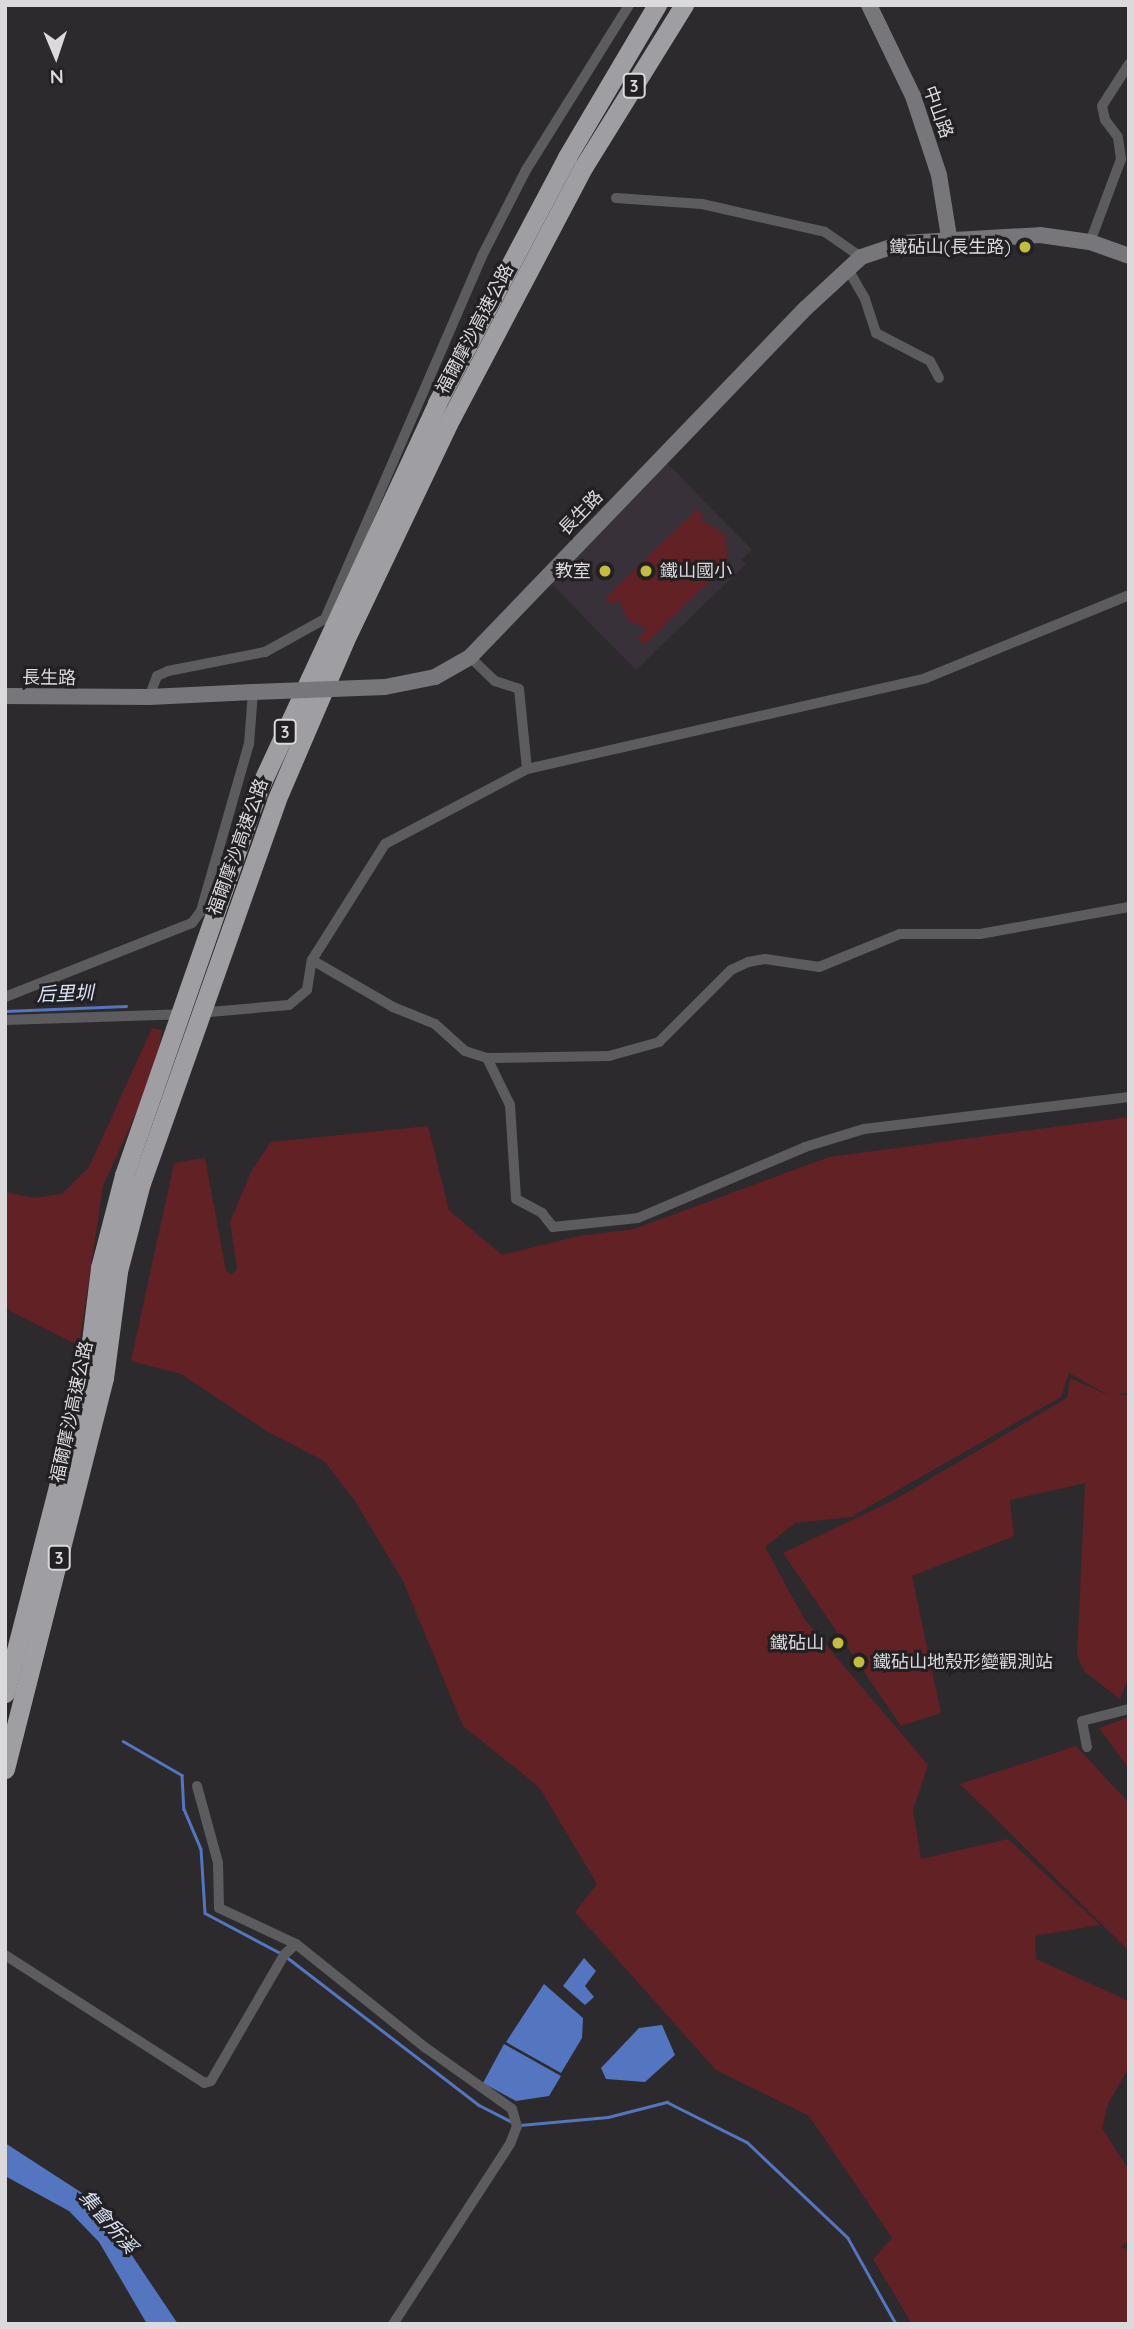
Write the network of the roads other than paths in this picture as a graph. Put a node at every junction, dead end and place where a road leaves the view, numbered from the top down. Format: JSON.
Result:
{"nodes":[{"id":1,"x":629,"y":5,"type":"edge"},
{"id":2,"x":657,"y":5,"type":"edge"},
{"id":3,"x":684,"y":5,"type":"edge"},
{"id":4,"x":869,"y":5,"type":"edge"},
{"id":5,"x":1129,"y":64,"type":"edge"},
{"id":6,"x":616,"y":198,"type":"dead end"},
{"id":7,"x":949,"y":237,"type":"junction"},
{"id":8,"x":1090,"y":242,"type":"junction"},
{"id":9,"x":1129,"y":256,"type":"edge"},
{"id":10,"x":861,"y":257,"type":"junction"},
{"id":11,"x":849,"y":271,"type":"junction"},
{"id":12,"x":939,"y":378,"type":"dead end"},
{"id":13,"x":1129,"y":595,"type":"edge"},
{"id":14,"x":470,"y":657,"type":"junction"},
{"id":15,"x":253,"y":692,"type":"junction"},
{"id":16,"x":5,"y":696,"type":"edge"},
{"id":17,"x":149,"y":697,"type":"junction"},
{"id":18,"x":527,"y":769,"type":"junction"},
{"id":19,"x":1129,"y":907,"type":"edge"},
{"id":20,"x":312,"y":960,"type":"junction"},
{"id":21,"x":5,"y":997,"type":"edge"},
{"id":22,"x":5,"y":1020,"type":"edge"},
{"id":23,"x":487,"y":1059,"type":"junction"},
{"id":24,"x":1129,"y":1097,"type":"edge"},
{"id":25,"x":5,"y":1693,"type":"edge"},
{"id":26,"x":1129,"y":1709,"type":"edge"},
{"id":27,"x":1087,"y":1747,"type":"dead end"},
{"id":28,"x":5,"y":1769,"type":"edge"},
{"id":29,"x":197,"y":1786,"type":"dead end"},
{"id":30,"x":296,"y":1944,"type":"junction"},
{"id":31,"x":5,"y":1955,"type":"edge"},
{"id":32,"x":393,"y":2324,"type":"edge"}],
"edges":[{"from":1,"to":17,"type":"street"},
{"from":2,"to":25,"type":"highway","name":"福爾摩沙高速公路","number":"3"},
{"from":3,"to":28,"type":"highway","name":"福爾摩沙高速公路","number":"3"},
{"from":4,"to":7,"type":"street","name":"中山路"},
{"from":5,"to":8,"type":"street"},
{"from":6,"to":10,"type":"street"},
{"from":7,"to":8,"type":"street","name":"長生路"},
{"from":7,"to":10,"type":"street","name":"長生路"},
{"from":8,"to":9,"type":"street","name":"長生路"},
{"from":10,"to":11,"type":"street","name":"長生路"},
{"from":11,"to":12,"type":"street"},
{"from":11,"to":14,"type":"street","name":"長生路"},
{"from":13,"to":18,"type":"street"},
{"from":14,"to":15,"type":"street","name":"長生路","bridge":true},
{"from":14,"to":18,"type":"street"},
{"from":15,"to":17,"type":"street","name":"長生路"},
{"from":15,"to":21,"type":"street"},
{"from":16,"to":17,"type":"street","name":"長生路"},
{"from":18,"to":20,"type":"street"},
{"from":19,"to":23,"type":"street"},
{"from":20,"to":22,"type":"street"},
{"from":20,"to":23,"type":"street"},
{"from":23,"to":24,"type":"street"},
{"from":26,"to":27,"type":"street"},
{"from":29,"to":30,"type":"street"},
{"from":30,"to":31,"type":"street"},
{"from":30,"to":32,"type":"street"}]}
